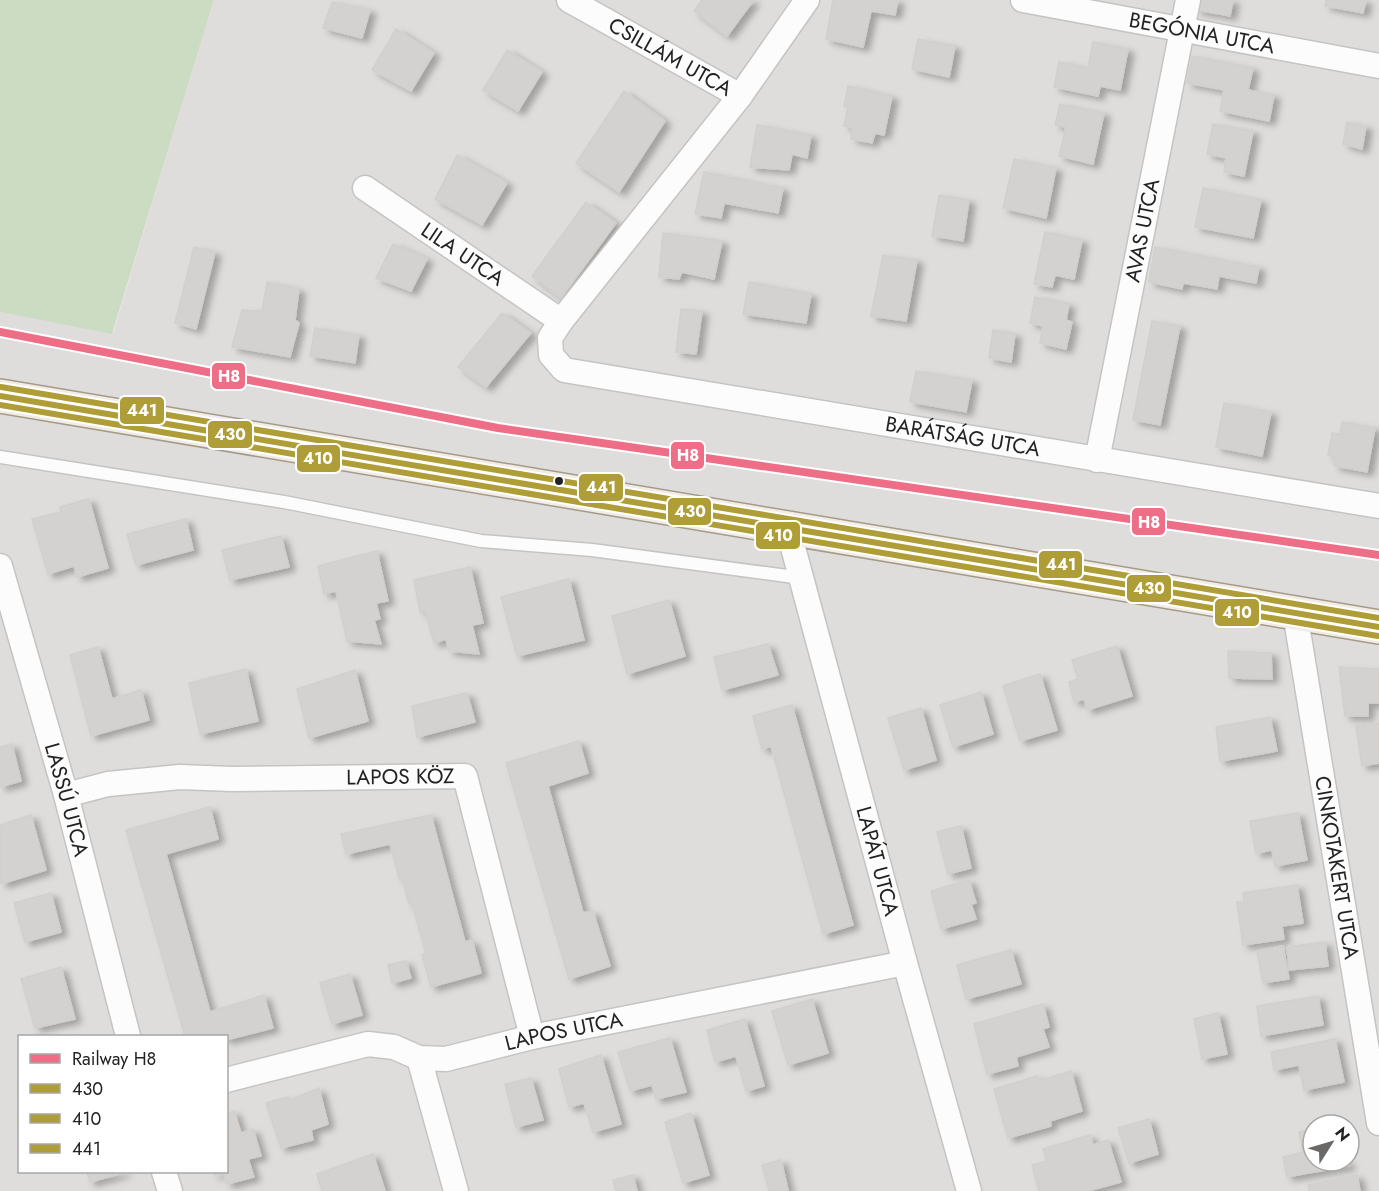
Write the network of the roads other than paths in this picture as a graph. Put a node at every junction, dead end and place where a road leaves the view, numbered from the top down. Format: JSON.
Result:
{"nodes":[{"id":1,"x":569,"y":0,"type":"edge"},
{"id":2,"x":807,"y":0,"type":"edge"},
{"id":3,"x":1023,"y":0,"type":"edge"},
{"id":4,"x":1188,"y":0,"type":"edge"},
{"id":5,"x":1183,"y":31,"type":"junction"},
{"id":6,"x":1379,"y":66,"type":"edge"},
{"id":7,"x":740,"y":96,"type":"junction"},
{"id":8,"x":365,"y":188,"type":"dead end"},
{"id":9,"x":561,"y":321,"type":"junction"},
{"id":10,"x":0,"y":396,"type":"edge"},
{"id":11,"x":0,"y":457,"type":"edge"},
{"id":12,"x":1097,"y":460,"type":"junction"},
{"id":13,"x":1379,"y":506,"type":"edge"},
{"id":14,"x":788,"y":529,"type":"junction"},
{"id":15,"x":0,"y":566,"type":"edge"},
{"id":16,"x":802,"y":578,"type":"junction"},
{"id":17,"x":1295,"y":613,"type":"junction"},
{"id":18,"x":1379,"y":627,"type":"edge"},
{"id":19,"x":66,"y":795,"type":"junction"},
{"id":20,"x":905,"y":963,"type":"junction"},
{"id":21,"x":128,"y":1035,"type":"edge"},
{"id":22,"x":532,"y":1037,"type":"junction"},
{"id":23,"x":419,"y":1058,"type":"junction"},
{"id":24,"x":228,"y":1079,"type":"edge"},
{"id":25,"x":1379,"y":1123,"type":"edge"},
{"id":26,"x":164,"y":1173,"type":"edge"},
{"id":27,"x":170,"y":1191,"type":"edge"},
{"id":28,"x":456,"y":1191,"type":"edge"},
{"id":29,"x":969,"y":1191,"type":"edge"}],
"edges":[{"from":1,"to":7,"type":"street","name":"CSILLÁM UTCA"},
{"from":2,"to":7,"type":"street"},
{"from":3,"to":5,"type":"street","name":"BEGÓNIA UTCA"},
{"from":4,"to":5,"type":"street","name":"AVAS UTCA"},
{"from":5,"to":6,"type":"street","name":"BEGÓNIA UTCA"},
{"from":5,"to":12,"type":"street","name":"AVAS UTCA"},
{"from":7,"to":9,"type":"street"},
{"from":8,"to":9,"type":"street","name":"LILA UTCA"},
{"from":9,"to":12,"type":"street","name":"BARÁTSÁG UTCA"},
{"from":10,"to":14,"type":"main road"},
{"from":11,"to":16,"type":"lane"},
{"from":12,"to":13,"type":"street","name":"BARÁTSÁG UTCA"},
{"from":14,"to":16,"type":"street","name":"LAPÁT UTCA"},
{"from":14,"to":17,"type":"main road"},
{"from":15,"to":19,"type":"street","name":"LASSÚ UTCA"},
{"from":16,"to":20,"type":"street","name":"LAPÁT UTCA"},
{"from":17,"to":18,"type":"main road"},
{"from":17,"to":25,"type":"street","name":"CINKOTAKERT UTCA"},
{"from":19,"to":21,"type":"street","name":"LASSÚ UTCA"},
{"from":19,"to":22,"type":"street","name":"LAPOS KÖZ"},
{"from":20,"to":22,"type":"street","name":"LAPOS UTCA"},
{"from":20,"to":29,"type":"street","name":"LAPÁT UTCA"},
{"from":22,"to":23,"type":"street","name":"LAPOS UTCA"},
{"from":23,"to":24,"type":"street","name":"LAPOS UTCA"},
{"from":23,"to":28,"type":"street"},
{"from":26,"to":27,"type":"street"}]}
